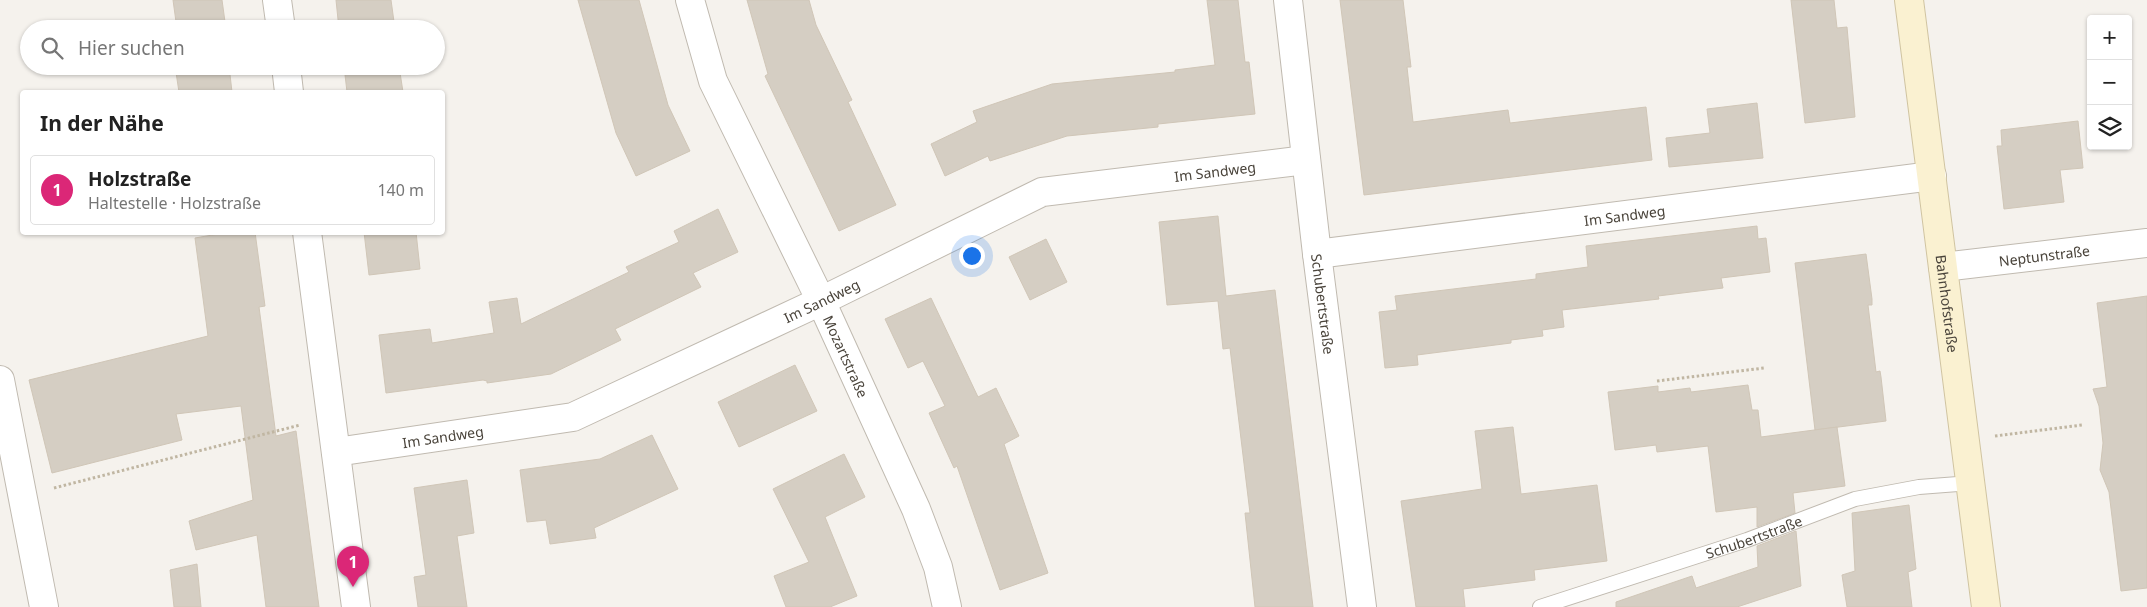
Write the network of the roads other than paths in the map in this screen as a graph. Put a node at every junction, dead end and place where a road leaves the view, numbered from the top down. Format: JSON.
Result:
{"nodes":[{"id":1,"x":277,"y":0,"type":"edge"},
{"id":2,"x":690,"y":0,"type":"edge"},
{"id":3,"x":1288,"y":0,"type":"edge"},
{"id":4,"x":1910,"y":0,"type":"edge"},
{"id":5,"x":280,"y":20,"type":"edge"},
{"id":6,"x":287,"y":75,"type":"edge"},
{"id":7,"x":289,"y":90,"type":"edge"},
{"id":8,"x":1306,"y":160,"type":"junction"},
{"id":9,"x":1932,"y":176,"type":"junction"},
{"id":10,"x":308,"y":235,"type":"edge"},
{"id":11,"x":2147,"y":243,"type":"edge"},
{"id":12,"x":1318,"y":254,"type":"junction"},
{"id":13,"x":1943,"y":267,"type":"junction"},
{"id":14,"x":821,"y":301,"type":"junction"},
{"id":15,"x":0,"y":380,"type":"edge"},
{"id":16,"x":336,"y":452,"type":"junction"},
{"id":17,"x":1971,"y":483,"type":"junction"},
{"id":18,"x":44,"y":607,"type":"edge"},
{"id":19,"x":356,"y":607,"type":"edge"},
{"id":20,"x":947,"y":607,"type":"edge"},
{"id":21,"x":1362,"y":607,"type":"edge"},
{"id":22,"x":1540,"y":607,"type":"edge"},
{"id":23,"x":1986,"y":607,"type":"edge"}],
"edges":[{"from":1,"to":5,"type":"street"},
{"from":2,"to":14,"type":"street","name":"Mozartstraße"},
{"from":3,"to":8,"type":"street","name":"Schubertstraße"},
{"from":4,"to":9,"type":"main road","name":"Bahnhofstraße"},
{"from":6,"to":7,"type":"street"},
{"from":8,"to":12,"type":"street","name":"Schubertstraße"},
{"from":8,"to":14,"type":"street","name":"Im Sandweg"},
{"from":9,"to":12,"type":"street","name":"Im Sandweg"},
{"from":9,"to":13,"type":"main road","name":"Bahnhofstraße"},
{"from":10,"to":16,"type":"street"},
{"from":11,"to":13,"type":"street","name":"Neptunstraße"},
{"from":12,"to":21,"type":"street","name":"Schubertstraße"},
{"from":13,"to":17,"type":"main road","name":"Bahnhofstraße"},
{"from":14,"to":16,"type":"street","name":"Im Sandweg"},
{"from":14,"to":20,"type":"street","name":"Mozartstraße"},
{"from":15,"to":18,"type":"street"},
{"from":16,"to":19,"type":"street"},
{"from":17,"to":22,"type":"lane","name":"Schubertstraße"},
{"from":17,"to":23,"type":"main road","name":"Bahnhofstraße"}]}
